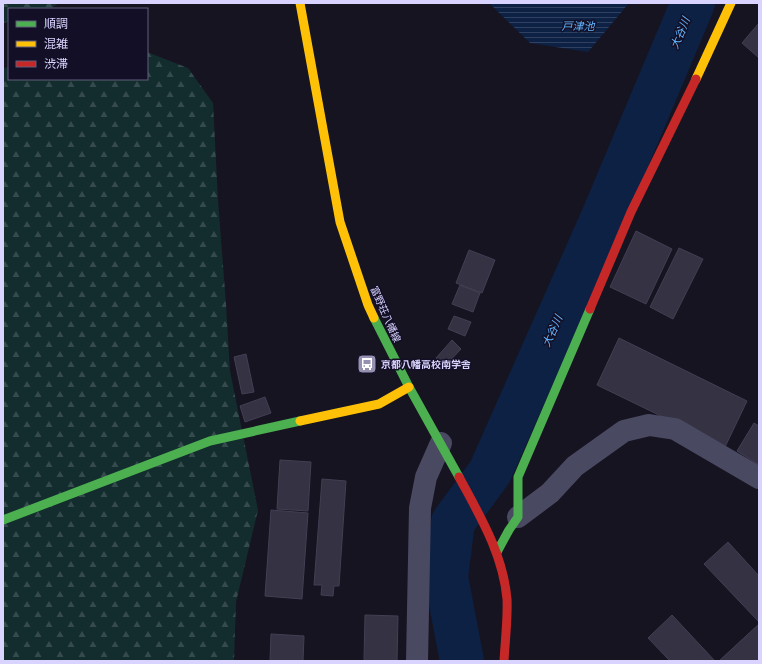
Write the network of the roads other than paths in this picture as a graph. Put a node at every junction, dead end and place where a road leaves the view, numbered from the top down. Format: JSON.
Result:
{"nodes":[{"id":1,"x":300,"y":3,"type":"edge"},
{"id":2,"x":731,"y":3,"type":"edge"},
{"id":3,"x":409,"y":387,"type":"junction"},
{"id":4,"x":441,"y":443,"type":"junction"},
{"id":5,"x":759,"y":478,"type":"edge"},
{"id":6,"x":518,"y":517,"type":"junction"},
{"id":7,"x":3,"y":520,"type":"edge"},
{"id":8,"x":497,"y":552,"type":"junction"},
{"id":9,"x":417,"y":661,"type":"edge"},
{"id":10,"x":504,"y":661,"type":"edge"}],
"edges":[{"from":1,"to":3,"type":"street","name":"富野荘八幡線"},
{"from":2,"to":6,"type":"street"},
{"from":3,"to":4,"type":"street","name":"富野荘八幡線"},
{"from":3,"to":7,"type":"street"},
{"from":4,"to":8,"type":"street","name":"富野荘八幡線"},
{"from":4,"to":9,"type":"street"},
{"from":5,"to":6,"type":"street"},
{"from":6,"to":8,"type":"street"},
{"from":8,"to":10,"type":"street","name":"富野荘八幡線"}]}
